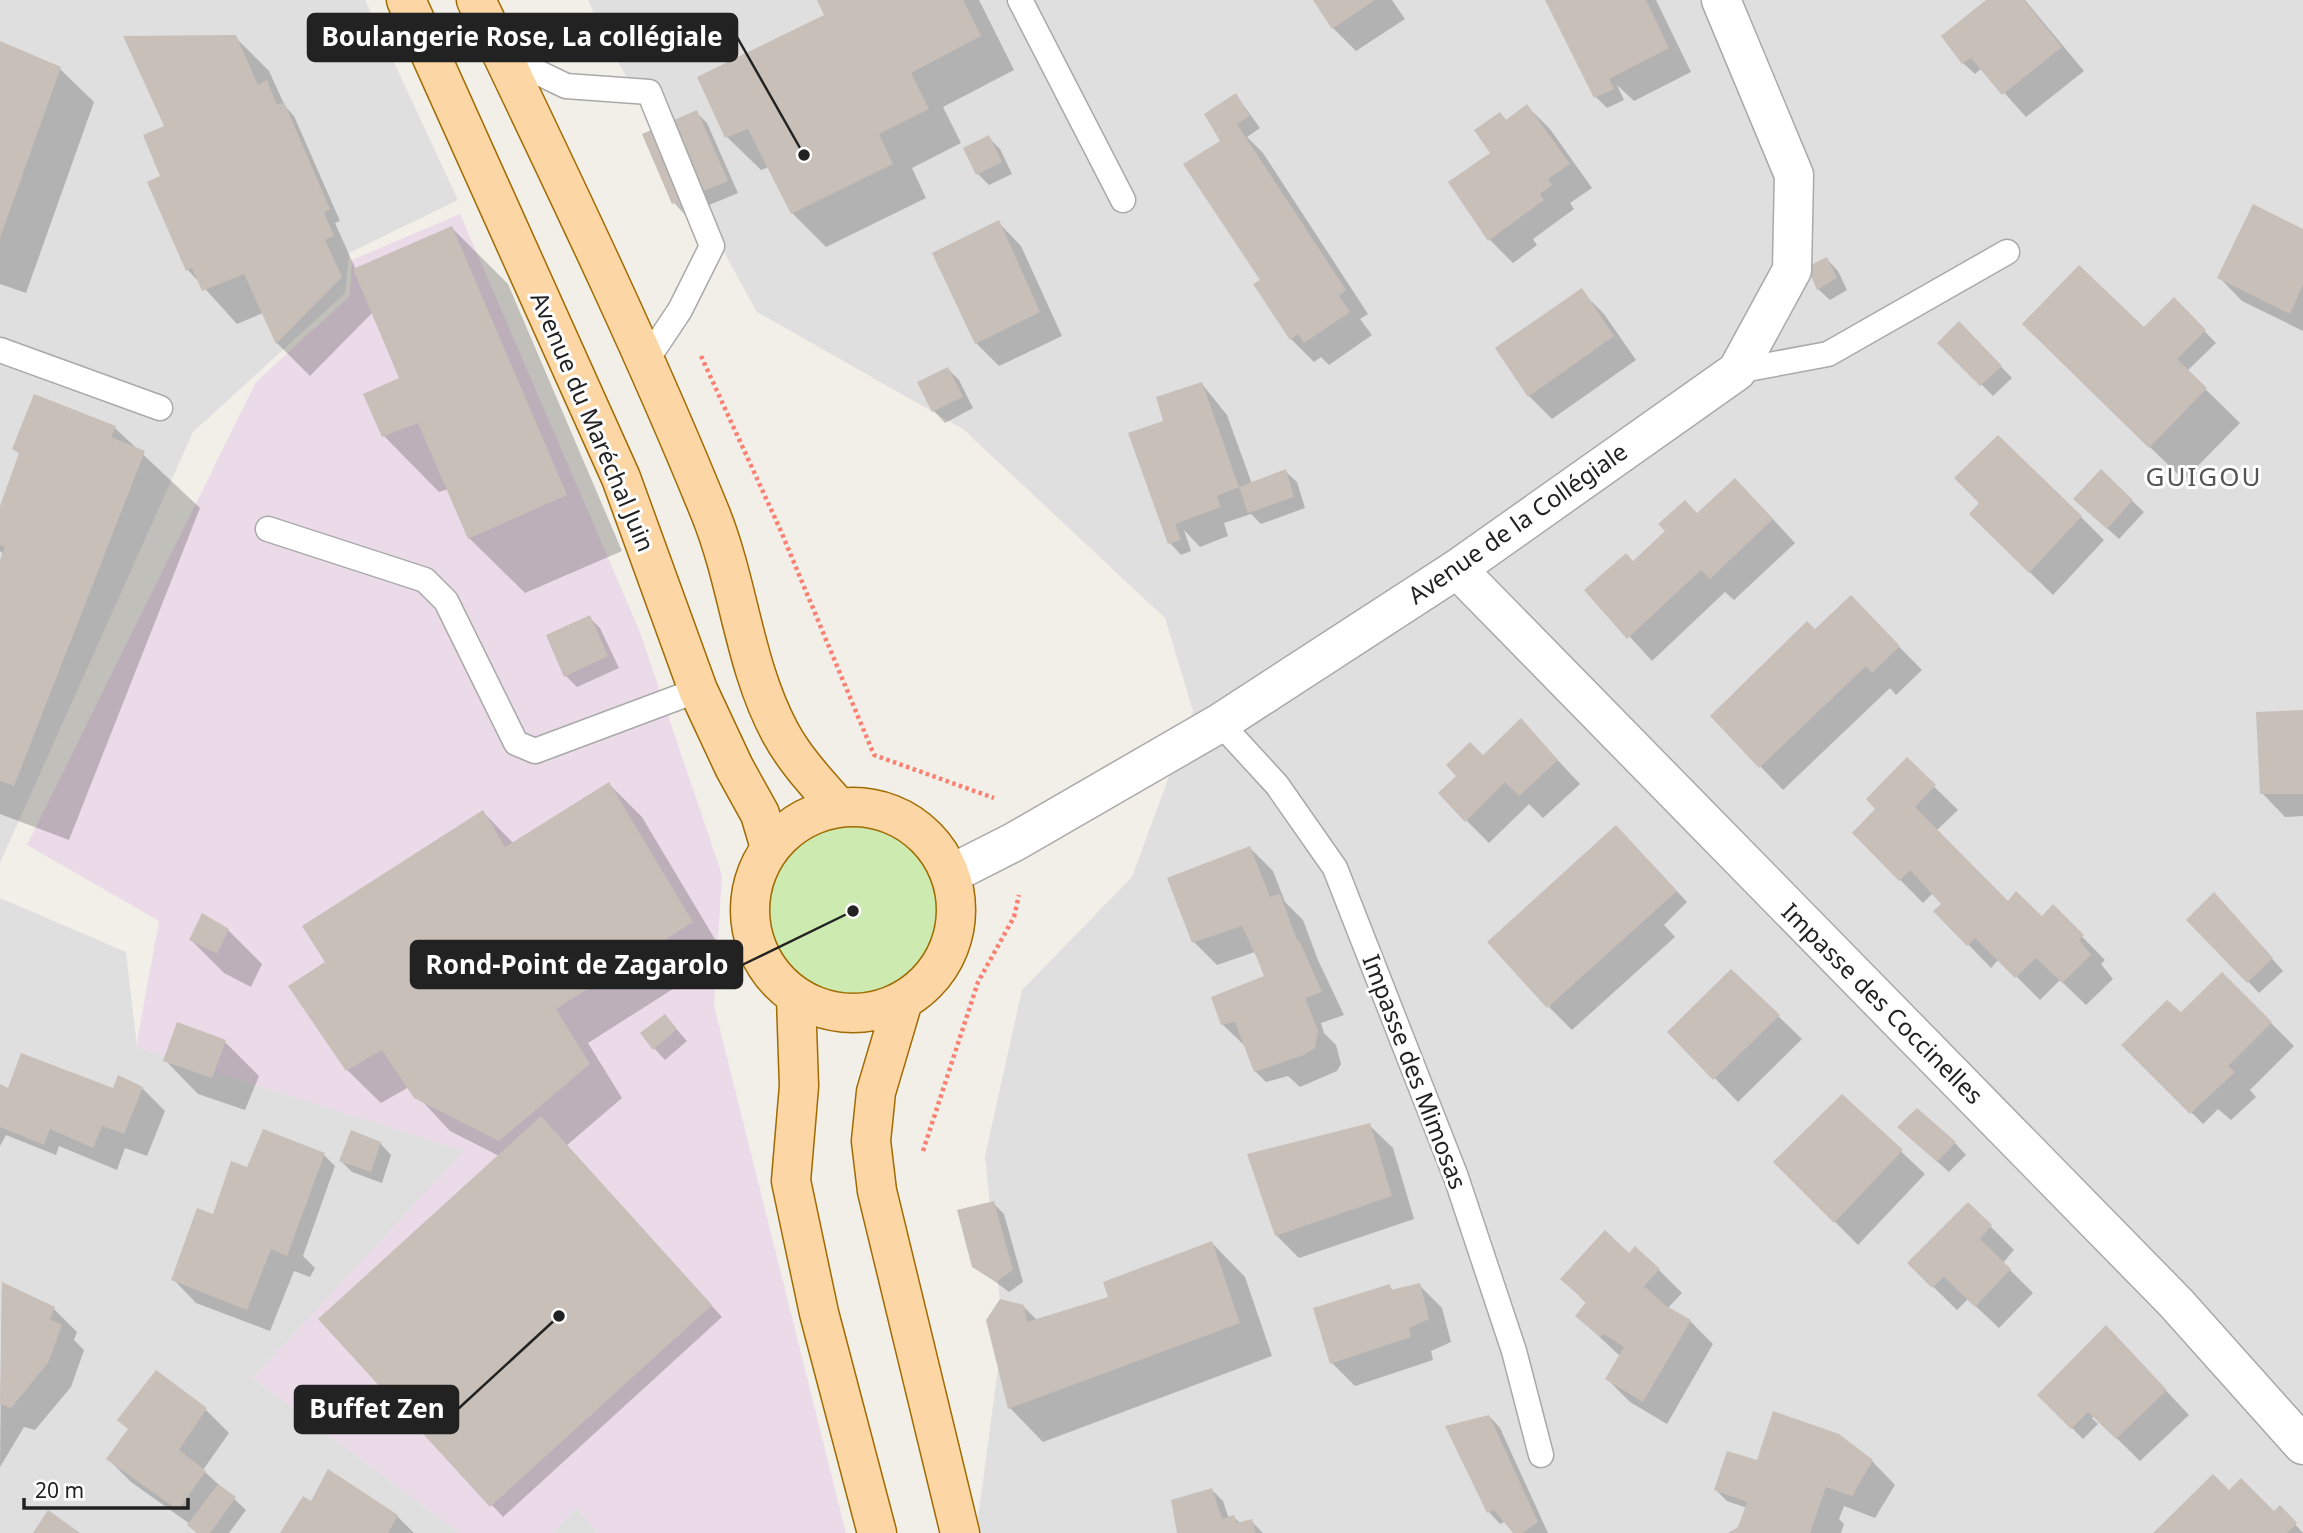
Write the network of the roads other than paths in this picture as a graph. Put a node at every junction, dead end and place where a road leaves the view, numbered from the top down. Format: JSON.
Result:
{"nodes":[{"id":1,"x":405,"y":0,"type":"edge"},
{"id":2,"x":476,"y":0,"type":"edge"},
{"id":3,"x":1020,"y":0,"type":"edge"},
{"id":4,"x":1721,"y":0,"type":"edge"},
{"id":5,"x":502,"y":55,"type":"junction"},
{"id":6,"x":1123,"y":200,"type":"dead end"},
{"id":7,"x":2007,"y":252,"type":"dead end"},
{"id":8,"x":0,"y":350,"type":"edge"},
{"id":9,"x":646,"y":361,"type":"junction"},
{"id":10,"x":1737,"y":371,"type":"junction"},
{"id":11,"x":160,"y":408,"type":"dead end"},
{"id":12,"x":268,"y":529,"type":"dead end"},
{"id":13,"x":1457,"y":569,"type":"junction"},
{"id":14,"x":698,"y":690,"type":"junction"},
{"id":15,"x":1220,"y":723,"type":"junction"},
{"id":16,"x":838,"y":807,"type":"junction"},
{"id":17,"x":770,"y":848,"type":"junction"},
{"id":18,"x":951,"y":874,"type":"junction"},
{"id":19,"x":796,"y":998,"type":"junction"},
{"id":20,"x":903,"y":1001,"type":"junction"},
{"id":21,"x":2303,"y":1445,"type":"edge"},
{"id":22,"x":1541,"y":1455,"type":"dead end"},
{"id":23,"x":877,"y":1533,"type":"edge"},
{"id":24,"x":960,"y":1533,"type":"edge"}],
"edges":[{"from":1,"to":14,"type":"main road","name":"Avenue du Maréchal Juin"},
{"from":2,"to":5,"type":"main road"},
{"from":3,"to":6,"type":"lane"},
{"from":4,"to":10,"type":"street","name":"Avenue de la Collégiale"},
{"from":5,"to":9,"type":"main road"},
{"from":5,"to":9,"type":"lane"},
{"from":7,"to":10,"type":"lane"},
{"from":8,"to":11,"type":"lane"},
{"from":9,"to":16,"type":"main road"},
{"from":10,"to":13,"type":"street","name":"Avenue de la Collégiale"},
{"from":12,"to":14,"type":"lane"},
{"from":13,"to":15,"type":"street","name":"Avenue de la Collégiale"},
{"from":13,"to":21,"type":"street","name":"Impasse des Coccinelles"},
{"from":14,"to":17,"type":"main road","name":"Avenue du Maréchal Juin"},
{"from":15,"to":18,"type":"street","name":"Avenue de la Collégiale"},
{"from":15,"to":22,"type":"lane","name":"Impasse des Mimosas"},
{"from":16,"to":17,"type":"main road"},
{"from":16,"to":18,"type":"main road"},
{"from":17,"to":19,"type":"main road"},
{"from":18,"to":20,"type":"main road"},
{"from":19,"to":20,"type":"main road"},
{"from":19,"to":23,"type":"main road"},
{"from":20,"to":24,"type":"main road"}]}
